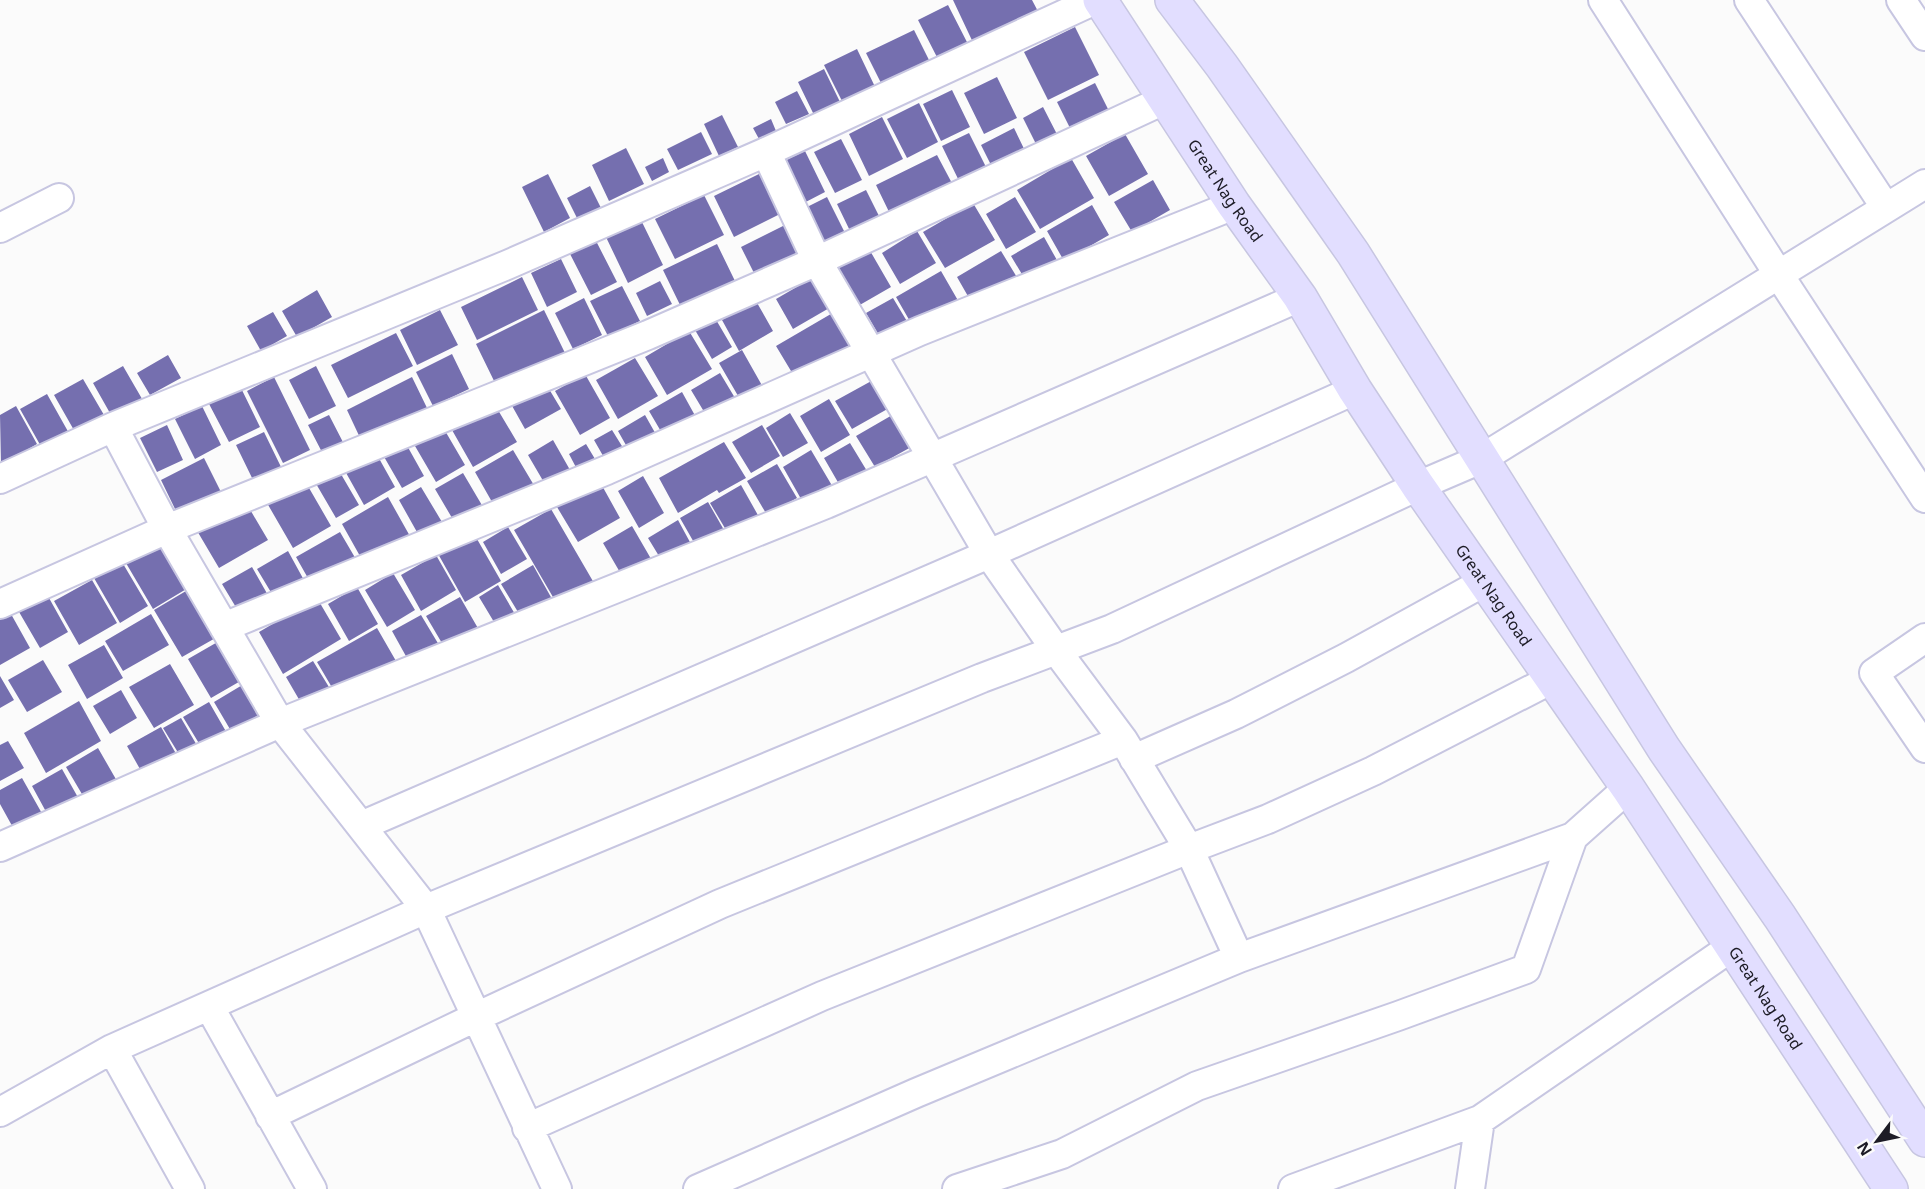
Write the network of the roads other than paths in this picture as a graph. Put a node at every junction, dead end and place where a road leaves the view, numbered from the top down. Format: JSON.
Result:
{"nodes":[{"id":1,"x":1095,"y":0,"type":"edge"},
{"id":2,"x":1100,"y":0,"type":"edge"},
{"id":3,"x":1172,"y":0,"type":"edge"},
{"id":4,"x":1603,"y":0,"type":"edge"},
{"id":5,"x":1749,"y":0,"type":"edge"},
{"id":6,"x":1901,"y":0,"type":"edge"},
{"id":7,"x":1925,"y":36,"type":"edge"},
{"id":8,"x":1164,"y":100,"type":"junction"},
{"id":9,"x":766,"y":152,"type":"junction"},
{"id":10,"x":1925,"y":184,"type":"edge"},
{"id":11,"x":59,"y":198,"type":"dead end"},
{"id":12,"x":1234,"y":205,"type":"junction"},
{"id":13,"x":1886,"y":208,"type":"junction"},
{"id":14,"x":0,"y":228,"type":"edge"},
{"id":15,"x":817,"y":261,"type":"junction"},
{"id":16,"x":1779,"y":275,"type":"junction"},
{"id":17,"x":1300,"y":297,"type":"junction"},
{"id":18,"x":870,"y":353,"type":"junction"},
{"id":19,"x":1355,"y":390,"type":"junction"},
{"id":20,"x":113,"y":427,"type":"junction"},
{"id":21,"x":932,"y":457,"type":"junction"},
{"id":22,"x":1481,"y":459,"type":"junction"},
{"id":23,"x":0,"y":478,"type":"edge"},
{"id":24,"x":1418,"y":486,"type":"junction"},
{"id":25,"x":1925,"y":498,"type":"edge"},
{"id":26,"x":167,"y":529,"type":"junction"},
{"id":27,"x":989,"y":554,"type":"junction"},
{"id":28,"x":1484,"y":582,"type":"junction"},
{"id":29,"x":0,"y":604,"type":"edge"},
{"id":30,"x":224,"y":627,"type":"junction"},
{"id":31,"x":1925,"y":638,"type":"edge"},
{"id":32,"x":1056,"y":650,"type":"junction"},
{"id":33,"x":1552,"y":679,"type":"junction"},
{"id":34,"x":280,"y":723,"type":"junction"},
{"id":35,"x":1925,"y":748,"type":"edge"},
{"id":36,"x":1129,"y":749,"type":"junction"},
{"id":37,"x":1628,"y":788,"type":"junction"},
{"id":38,"x":361,"y":826,"type":"junction"},
{"id":39,"x":1573,"y":837,"type":"junction"},
{"id":40,"x":0,"y":847,"type":"edge"},
{"id":41,"x":1189,"y":849,"type":"junction"},
{"id":42,"x":426,"y":909,"type":"junction"},
{"id":43,"x":1733,"y":946,"type":"junction"},
{"id":44,"x":1239,"y":958,"type":"junction"},
{"id":45,"x":209,"y":1006,"type":"junction"},
{"id":46,"x":476,"y":1017,"type":"junction"},
{"id":47,"x":112,"y":1049,"type":"junction"},
{"id":48,"x":0,"y":1112,"type":"edge"},
{"id":49,"x":270,"y":1116,"type":"junction"},
{"id":50,"x":1480,"y":1120,"type":"junction"},
{"id":51,"x":528,"y":1128,"type":"junction"},
{"id":52,"x":1925,"y":1140,"type":"edge"},
{"id":53,"x":190,"y":1189,"type":"edge"},
{"id":54,"x":312,"y":1189,"type":"edge"},
{"id":55,"x":557,"y":1189,"type":"edge"},
{"id":56,"x":698,"y":1189,"type":"edge"},
{"id":57,"x":957,"y":1189,"type":"edge"},
{"id":58,"x":1293,"y":1189,"type":"edge"},
{"id":59,"x":1470,"y":1189,"type":"edge"},
{"id":60,"x":1891,"y":1189,"type":"edge"}],
"edges":[{"from":1,"to":9,"type":"street"},
{"from":2,"to":8,"type":"main road","name":"Great Nag Road"},
{"from":3,"to":22,"type":"main road"},
{"from":4,"to":16,"type":"street"},
{"from":5,"to":13,"type":"street"},
{"from":6,"to":7,"type":"street"},
{"from":8,"to":12,"type":"main road","name":"Great Nag Road"},
{"from":8,"to":15,"type":"street"},
{"from":9,"to":15,"type":"street"},
{"from":9,"to":20,"type":"street"},
{"from":10,"to":13,"type":"street"},
{"from":11,"to":14,"type":"street"},
{"from":12,"to":17,"type":"main road","name":"Great Nag Road"},
{"from":12,"to":18,"type":"street"},
{"from":13,"to":16,"type":"street"},
{"from":15,"to":18,"type":"street"},
{"from":15,"to":26,"type":"street"},
{"from":16,"to":22,"type":"street"},
{"from":16,"to":25,"type":"street"},
{"from":17,"to":19,"type":"main road","name":"Great Nag Road"},
{"from":17,"to":21,"type":"street"},
{"from":18,"to":21,"type":"street"},
{"from":18,"to":30,"type":"street"},
{"from":19,"to":24,"type":"main road","name":"Great Nag Road"},
{"from":19,"to":27,"type":"street"},
{"from":20,"to":23,"type":"street"},
{"from":20,"to":26,"type":"street"},
{"from":21,"to":27,"type":"street"},
{"from":21,"to":34,"type":"street"},
{"from":22,"to":24,"type":"street"},
{"from":22,"to":52,"type":"main road"},
{"from":24,"to":28,"type":"main road","name":"Great Nag Road"},
{"from":24,"to":32,"type":"street"},
{"from":26,"to":29,"type":"street"},
{"from":26,"to":30,"type":"street"},
{"from":27,"to":32,"type":"street"},
{"from":27,"to":38,"type":"street"},
{"from":28,"to":33,"type":"main road","name":"Great Nag Road"},
{"from":28,"to":36,"type":"street"},
{"from":30,"to":34,"type":"street"},
{"from":31,"to":35,"type":"street"},
{"from":32,"to":36,"type":"street"},
{"from":32,"to":42,"type":"street"},
{"from":33,"to":37,"type":"main road","name":"Great Nag Road"},
{"from":33,"to":41,"type":"street"},
{"from":34,"to":38,"type":"street"},
{"from":34,"to":40,"type":"street"},
{"from":36,"to":41,"type":"street"},
{"from":36,"to":46,"type":"street"},
{"from":37,"to":39,"type":"street"},
{"from":37,"to":43,"type":"main road","name":"Great Nag Road"},
{"from":38,"to":42,"type":"street"},
{"from":39,"to":44,"type":"street"},
{"from":39,"to":57,"type":"street"},
{"from":41,"to":44,"type":"street"},
{"from":41,"to":51,"type":"street"},
{"from":42,"to":45,"type":"street"},
{"from":42,"to":46,"type":"street"},
{"from":43,"to":50,"type":"street"},
{"from":43,"to":60,"type":"main road","name":"Great Nag Road"},
{"from":44,"to":56,"type":"street"},
{"from":45,"to":47,"type":"street"},
{"from":45,"to":49,"type":"street"},
{"from":46,"to":49,"type":"street"},
{"from":46,"to":51,"type":"street"},
{"from":47,"to":48,"type":"street"},
{"from":47,"to":53,"type":"street"},
{"from":49,"to":54,"type":"street"},
{"from":50,"to":58,"type":"street"},
{"from":50,"to":59,"type":"street"},
{"from":51,"to":55,"type":"street"}]}
